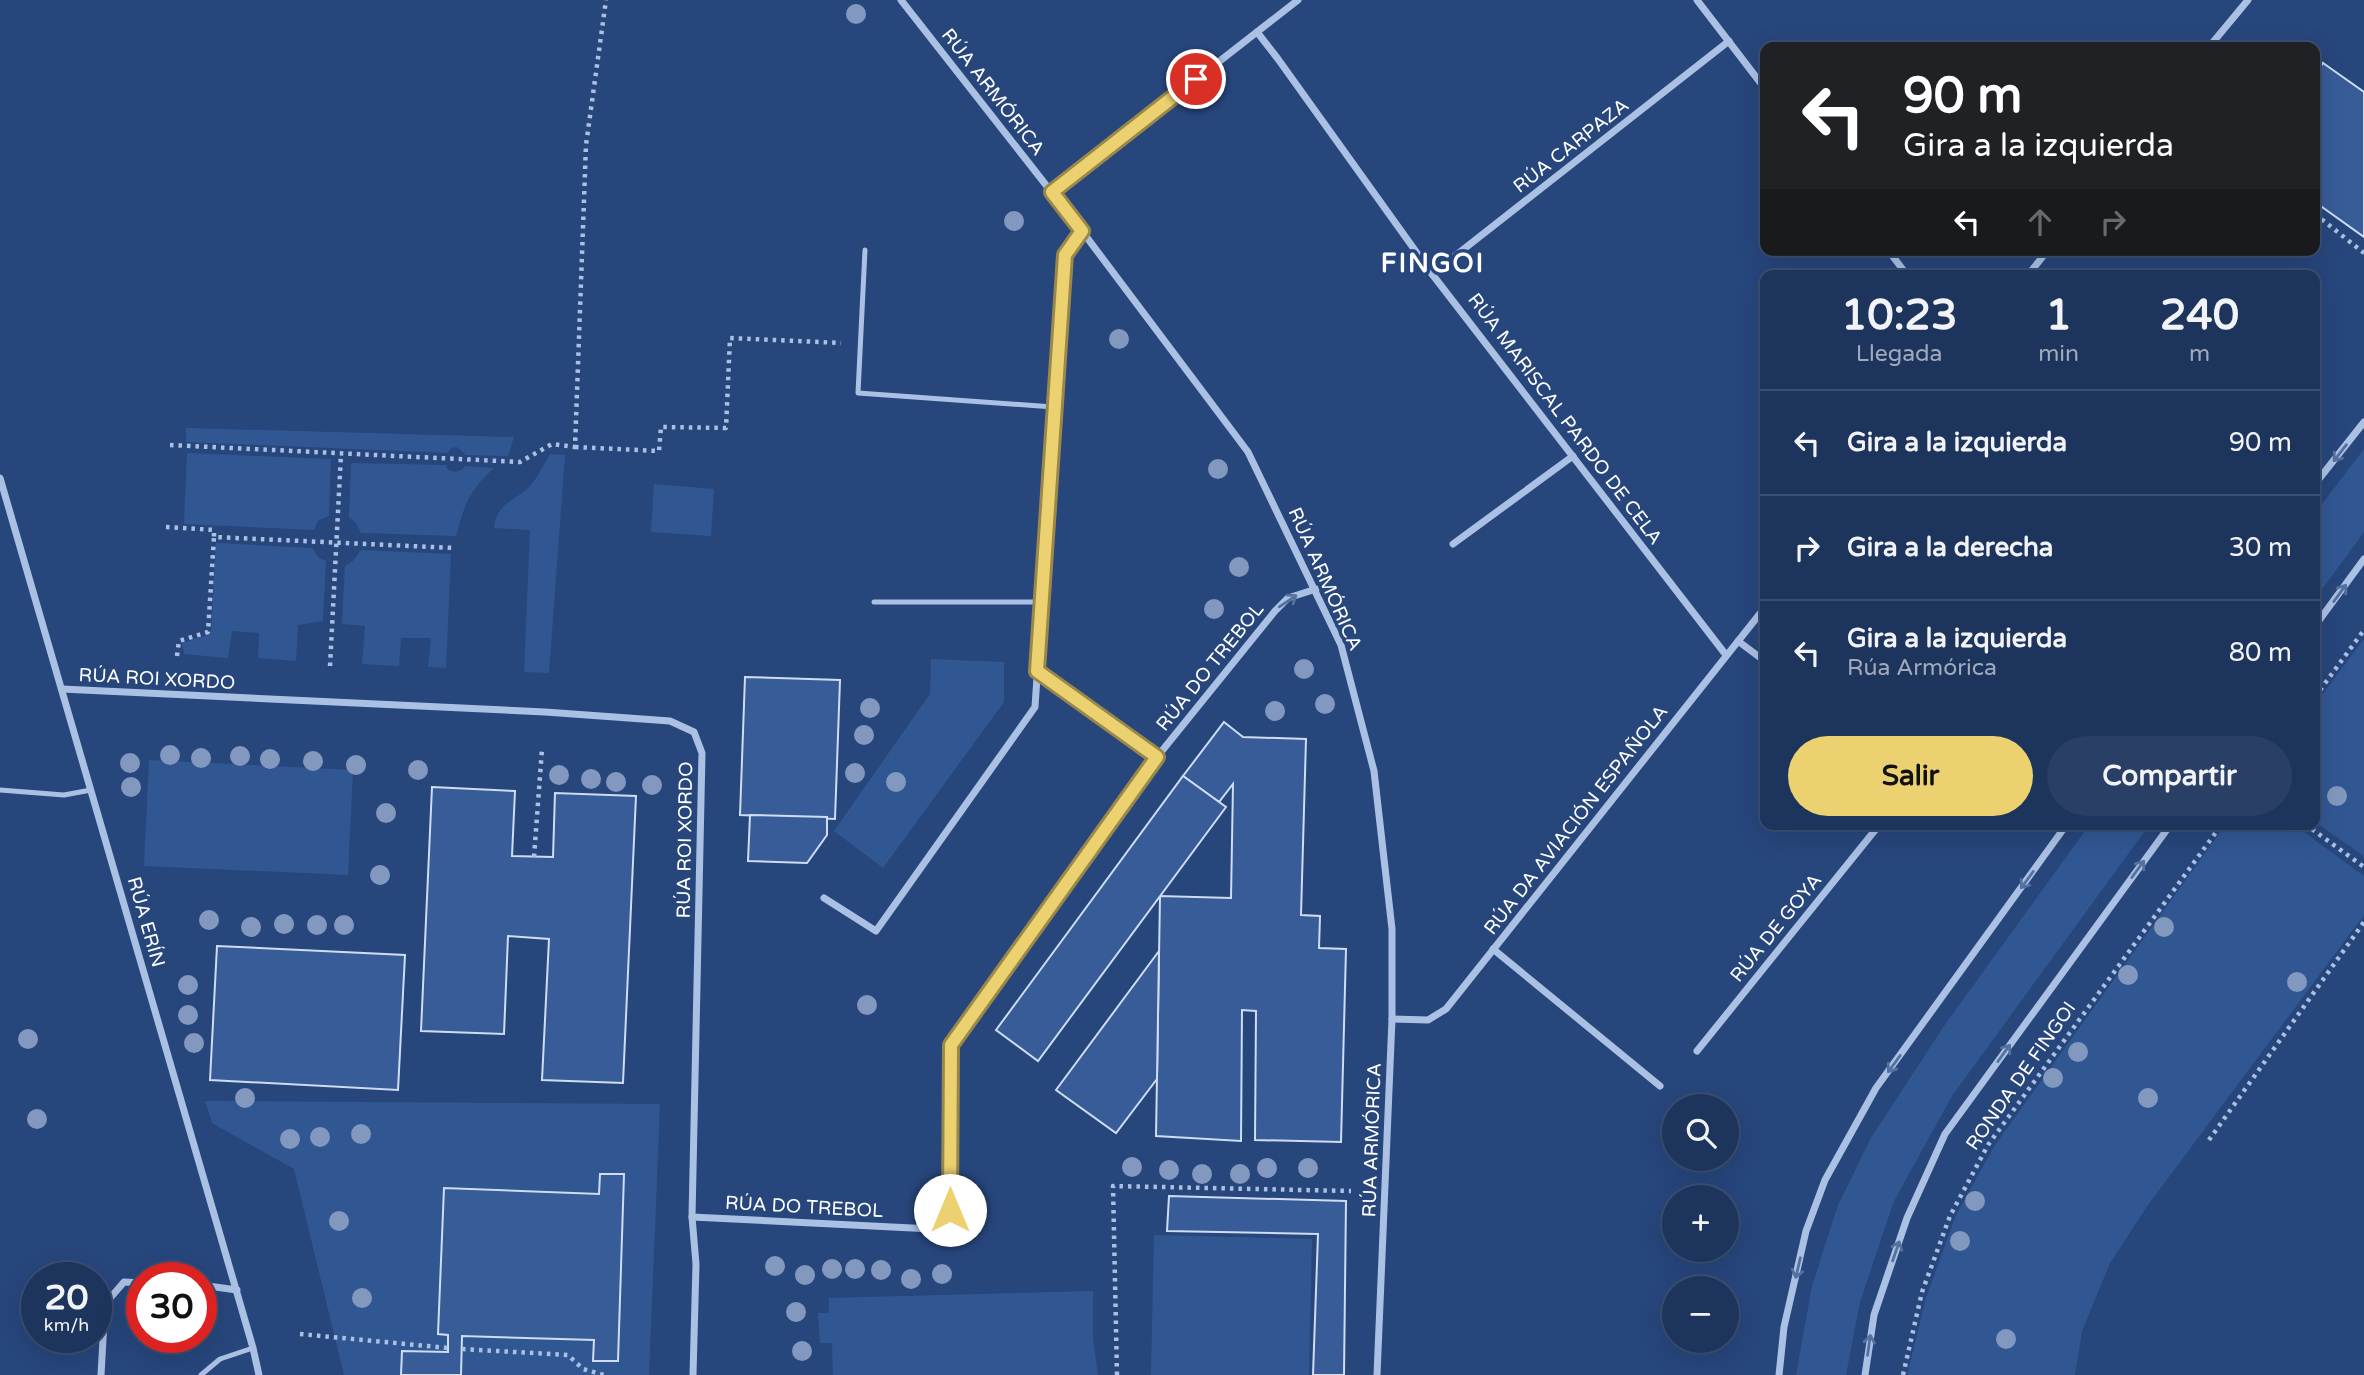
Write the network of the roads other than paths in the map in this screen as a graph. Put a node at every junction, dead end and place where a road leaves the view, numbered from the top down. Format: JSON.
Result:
{"nodes":[{"id":1,"x":901,"y":0,"type":"edge"},
{"id":2,"x":1298,"y":0,"type":"edge"},
{"id":3,"x":1697,"y":0,"type":"edge"},
{"id":4,"x":2248,"y":0,"type":"edge"},
{"id":5,"x":1257,"y":32,"type":"junction"},
{"id":6,"x":1729,"y":41,"type":"junction"},
{"id":7,"x":2213,"y":42,"type":"edge"},
{"id":8,"x":1760,"y":82,"type":"edge"},
{"id":9,"x":1052,"y":192,"type":"junction"},
{"id":10,"x":1082,"y":231,"type":"junction"},
{"id":11,"x":865,"y":250,"type":"dead end"},
{"id":12,"x":1893,"y":256,"type":"edge"},
{"id":13,"x":2043,"y":256,"type":"edge"},
{"id":14,"x":1903,"y":270,"type":"edge"},
{"id":15,"x":2032,"y":270,"type":"edge"},
{"id":16,"x":1432,"y":274,"type":"junction"},
{"id":17,"x":1053,"y":407,"type":"junction"},
{"id":18,"x":2364,"y":422,"type":"edge"},
{"id":19,"x":1573,"y":456,"type":"junction"},
{"id":20,"x":0,"y":478,"type":"edge"},
{"id":21,"x":2320,"y":478,"type":"edge"},
{"id":22,"x":1453,"y":544,"type":"dead end"},
{"id":23,"x":2364,"y":559,"type":"edge"},
{"id":24,"x":1315,"y":589,"type":"junction"},
{"id":25,"x":874,"y":602,"type":"dead end"},
{"id":26,"x":1042,"y":602,"type":"junction"},
{"id":27,"x":1760,"y":614,"type":"edge"},
{"id":28,"x":2320,"y":619,"type":"edge"},
{"id":29,"x":1738,"y":641,"type":"junction"},
{"id":30,"x":1726,"y":655,"type":"junction"},
{"id":31,"x":1760,"y":658,"type":"edge"},
{"id":32,"x":1037,"y":671,"type":"junction"},
{"id":33,"x":62,"y":690,"type":"junction"},
{"id":34,"x":1157,"y":757,"type":"junction"},
{"id":35,"x":0,"y":790,"type":"edge"},
{"id":36,"x":91,"y":790,"type":"junction"},
{"id":37,"x":1875,"y":830,"type":"edge"},
{"id":38,"x":2063,"y":830,"type":"edge"},
{"id":39,"x":2167,"y":830,"type":"edge"},
{"id":40,"x":824,"y":898,"type":"dead end"},
{"id":41,"x":1493,"y":949,"type":"junction"},
{"id":42,"x":1392,"y":1019,"type":"junction"},
{"id":43,"x":1697,"y":1051,"type":"dead end"},
{"id":44,"x":1660,"y":1086,"type":"dead end"},
{"id":45,"x":692,"y":1217,"type":"junction"},
{"id":46,"x":126,"y":1282,"type":"edge"},
{"id":47,"x":217,"y":1287,"type":"edge"},
{"id":48,"x":237,"y":1290,"type":"junction"},
{"id":49,"x":253,"y":1348,"type":"junction"},
{"id":50,"x":101,"y":1375,"type":"edge"},
{"id":51,"x":201,"y":1375,"type":"edge"},
{"id":52,"x":259,"y":1375,"type":"edge"},
{"id":53,"x":692,"y":1375,"type":"edge"},
{"id":54,"x":1377,"y":1375,"type":"edge"},
{"id":55,"x":1779,"y":1375,"type":"edge"},
{"id":56,"x":1865,"y":1375,"type":"edge"}],
"edges":[{"from":1,"to":9,"type":"street","name":"RÚA ARMÓRICA"},
{"from":2,"to":5,"type":"street"},
{"from":3,"to":6,"type":"street"},
{"from":4,"to":7,"type":"street"},
{"from":5,"to":9,"type":"street"},
{"from":5,"to":16,"type":"street","name":"RÚA MARISCAL PARDO DE CELA"},
{"from":6,"to":8,"type":"street"},
{"from":6,"to":16,"type":"street","name":"RÚA CARPAZA"},
{"from":9,"to":10,"type":"street","name":"RÚA ARMÓRICA"},
{"from":10,"to":17,"type":"street"},
{"from":10,"to":24,"type":"street","name":"RÚA ARMÓRICA"},
{"from":11,"to":17,"type":"lane"},
{"from":12,"to":14,"type":"street"},
{"from":13,"to":15,"type":"street"},
{"from":16,"to":19,"type":"street","name":"RÚA MARISCAL PARDO DE CELA"},
{"from":17,"to":26,"type":"street"},
{"from":18,"to":21,"type":"street","one_way":true},
{"from":19,"to":22,"type":"street"},
{"from":19,"to":30,"type":"street","name":"RÚA MARISCAL PARDO DE CELA"},
{"from":20,"to":33,"type":"street","name":"RÚA ERÍN"},
{"from":28,"to":23,"type":"street","one_way":true},
{"from":34,"to":24,"type":"street","name":"RÚA DO TREBOL","one_way":true},
{"from":24,"to":42,"type":"street","name":"RÚA ARMÓRICA"},
{"from":25,"to":26,"type":"lane"},
{"from":26,"to":32,"type":"street"},
{"from":27,"to":29,"type":"street","name":"RÚA DA AVIACIÓN ESPAÑOLA"},
{"from":29,"to":30,"type":"street","name":"RÚA DA AVIACIÓN ESPAÑOLA"},
{"from":29,"to":31,"type":"street"},
{"from":30,"to":41,"type":"street","name":"RÚA DA AVIACIÓN ESPAÑOLA"},
{"from":32,"to":34,"type":"street"},
{"from":32,"to":40,"type":"street"},
{"from":33,"to":36,"type":"street","name":"RÚA ERÍN"},
{"from":33,"to":45,"type":"street","name":"RÚA ROI XORDO"},
{"from":34,"to":45,"type":"street","name":"RÚA DO TREBOL"},
{"from":35,"to":36,"type":"lane"},
{"from":36,"to":48,"type":"street","name":"RÚA ERÍN"},
{"from":37,"to":43,"type":"street","name":"RÚA DE GOYA"},
{"from":38,"to":55,"type":"street","one_way":true},
{"from":56,"to":39,"type":"street","name":"RONDA DE FINGOI","one_way":true},
{"from":41,"to":42,"type":"street","name":"RÚA DA AVIACIÓN ESPAÑOLA"},
{"from":41,"to":44,"type":"street"},
{"from":42,"to":54,"type":"street","name":"RÚA ARMÓRICA"},
{"from":45,"to":53,"type":"street","name":"RÚA ROI XORDO"},
{"from":46,"to":50,"type":"street"},
{"from":47,"to":48,"type":"street"},
{"from":48,"to":49,"type":"street","name":"RÚA ERÍN"},
{"from":49,"to":51,"type":"lane"},
{"from":49,"to":52,"type":"street","name":"RÚA ERÍN"}]}
